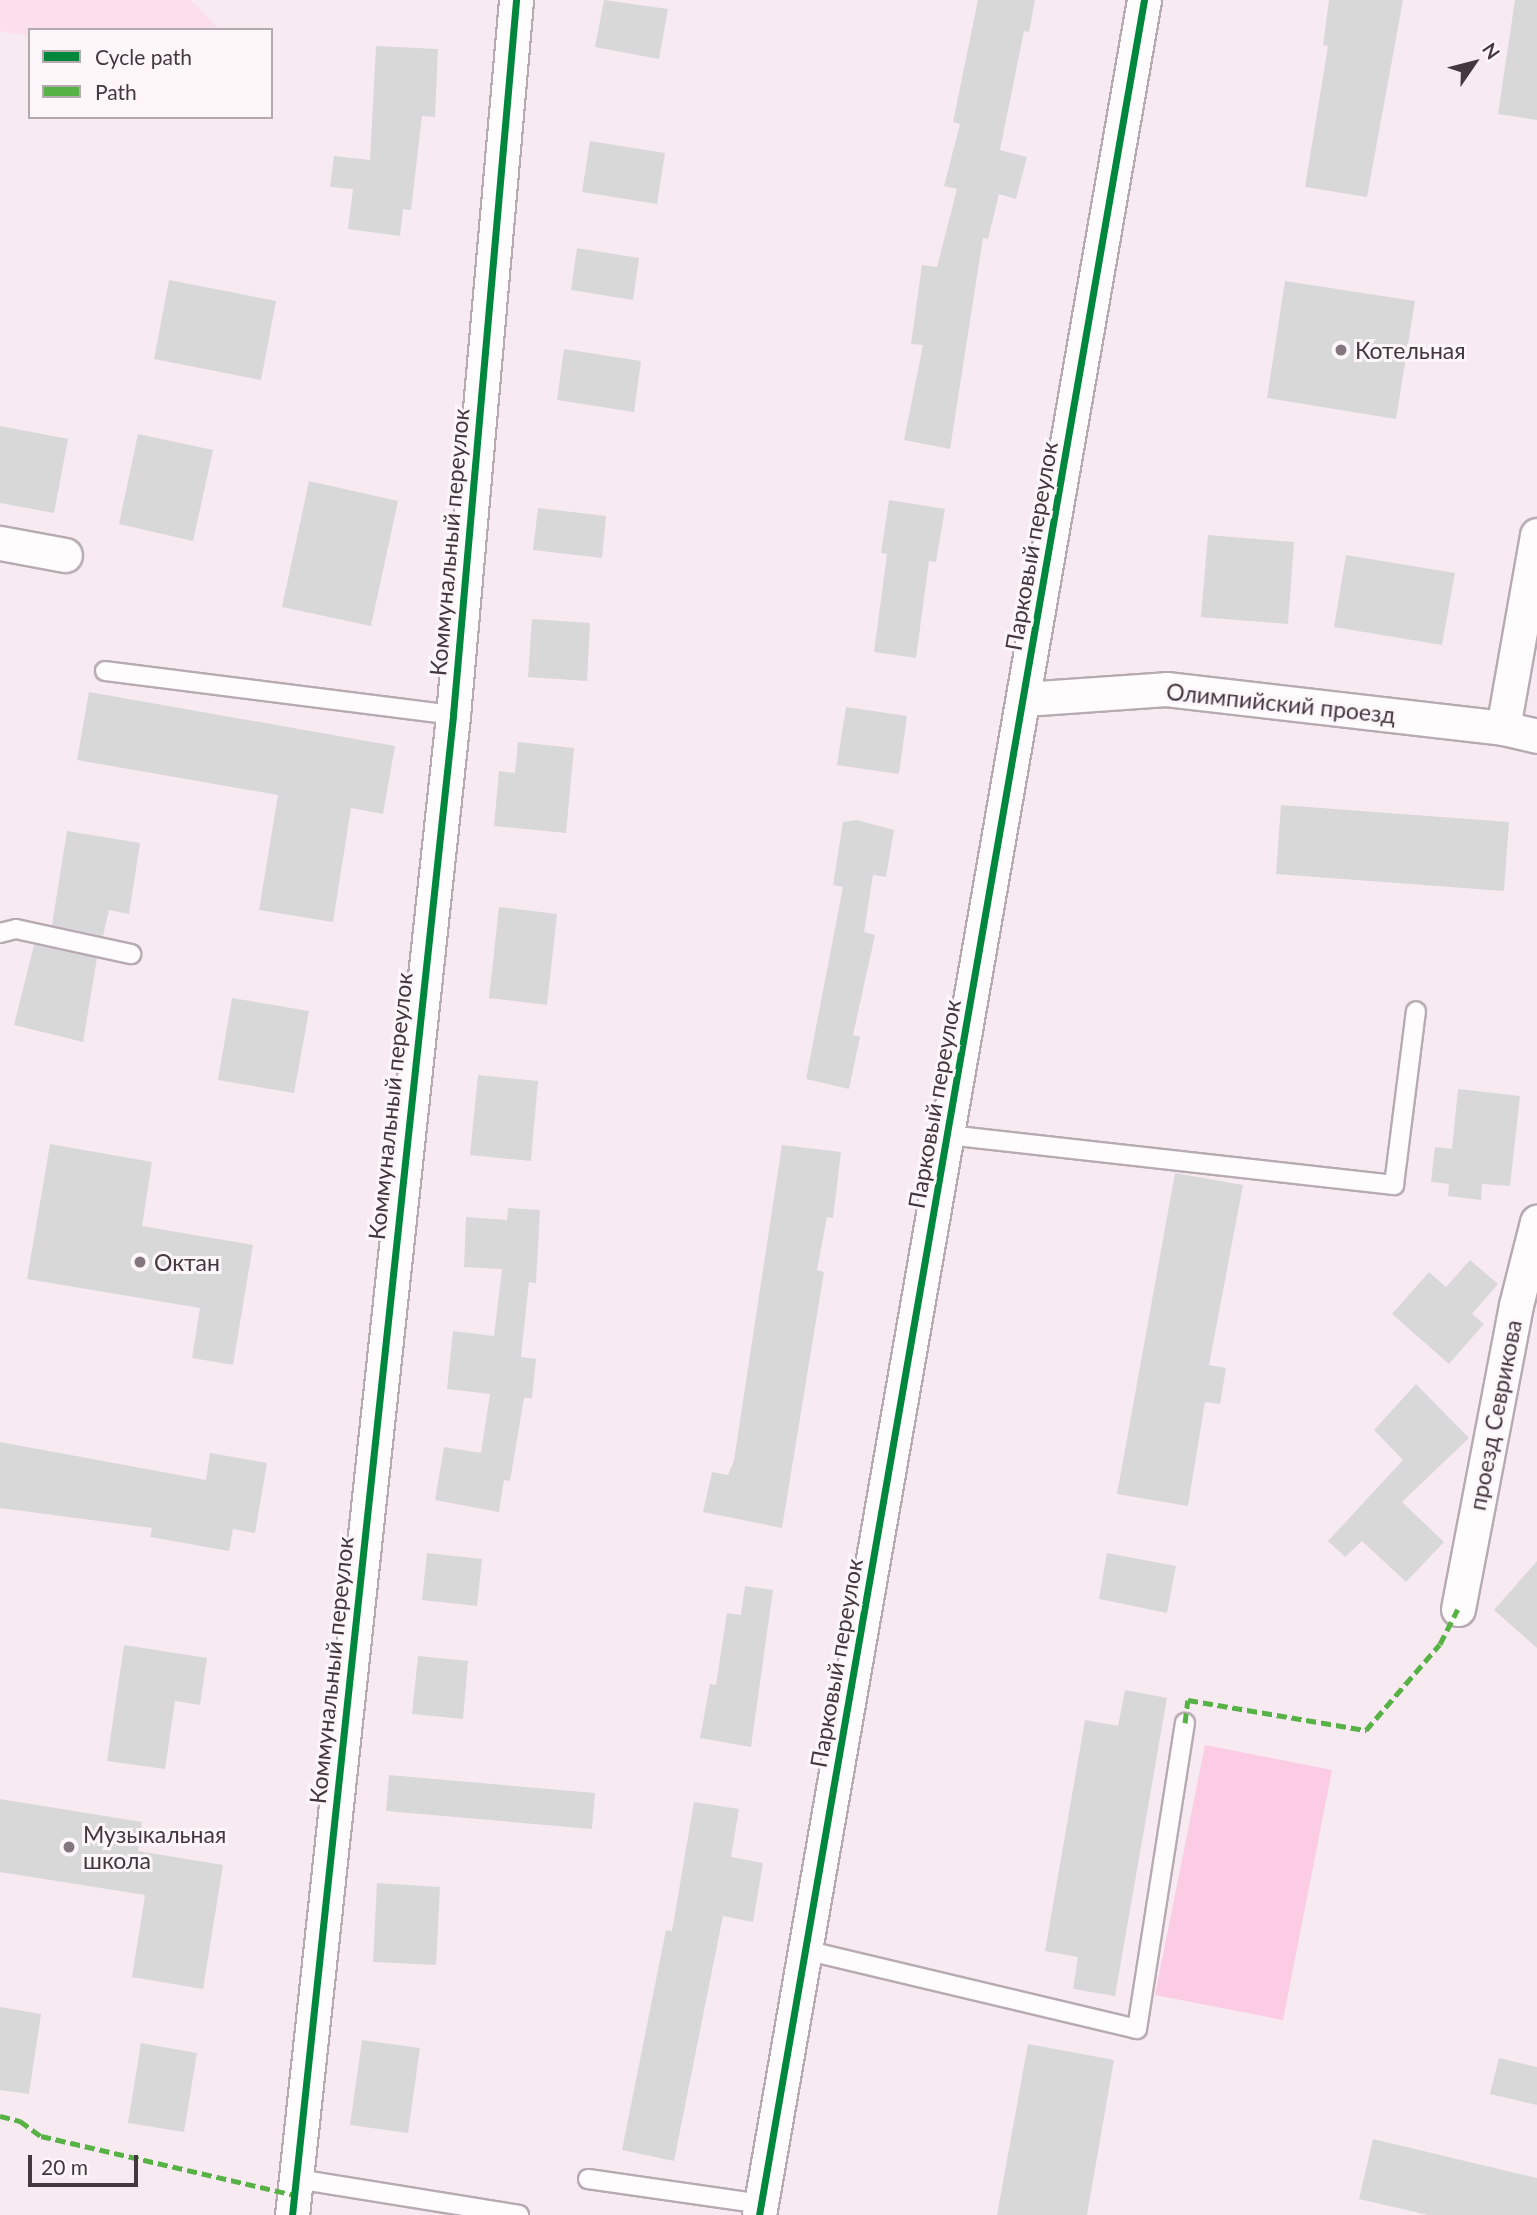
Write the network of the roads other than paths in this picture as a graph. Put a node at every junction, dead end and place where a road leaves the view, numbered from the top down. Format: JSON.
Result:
{"nodes":[{"id":1,"x":516,"y":0,"type":"edge"},
{"id":2,"x":1144,"y":0,"type":"edge"},
{"id":3,"x":1537,"y":535,"type":"edge"},
{"id":4,"x":0,"y":543,"type":"edge"},
{"id":5,"x":65,"y":555,"type":"dead end"},
{"id":6,"x":105,"y":671,"type":"dead end"},
{"id":7,"x":1024,"y":699,"type":"junction"},
{"id":8,"x":453,"y":715,"type":"junction"},
{"id":9,"x":1503,"y":728,"type":"junction"},
{"id":10,"x":1537,"y":736,"type":"edge"},
{"id":11,"x":0,"y":933,"type":"edge"},
{"id":12,"x":131,"y":954,"type":"dead end"},
{"id":13,"x":1416,"y":1011,"type":"dead end"},
{"id":14,"x":948,"y":1135,"type":"junction"},
{"id":15,"x":1537,"y":1222,"type":"edge"},
{"id":16,"x":1458,"y":1609,"type":"dead end"},
{"id":17,"x":1185,"y":1723,"type":"dead end"},
{"id":18,"x":805,"y":1950,"type":"junction"},
{"id":19,"x":297,"y":2179,"type":"junction"},
{"id":20,"x":588,"y":2179,"type":"dead end"},
{"id":21,"x":760,"y":2210,"type":"edge"},
{"id":22,"x":292,"y":2215,"type":"edge"},
{"id":23,"x":519,"y":2215,"type":"edge"}],
"edges":[{"from":1,"to":8,"type":"street","name":"Коммунальный переулок"},
{"from":2,"to":7,"type":"street","name":"Парковый переулок"},
{"from":3,"to":9,"type":"street"},
{"from":4,"to":5,"type":"street"},
{"from":6,"to":8,"type":"lane"},
{"from":7,"to":9,"type":"street","name":"Олимпийский проезд"},
{"from":7,"to":14,"type":"street","name":"Парковый переулок"},
{"from":8,"to":19,"type":"street","name":"Коммунальный переулок"},
{"from":9,"to":10,"type":"street","name":"Олимпийский проезд"},
{"from":11,"to":12,"type":"lane"},
{"from":13,"to":14,"type":"lane"},
{"from":14,"to":18,"type":"street","name":"Парковый переулок"},
{"from":15,"to":16,"type":"street","name":"проезд Севрикова"},
{"from":17,"to":18,"type":"lane"},
{"from":18,"to":21,"type":"street","name":"Парковый переулок"},
{"from":19,"to":22,"type":"street","name":"Коммунальный переулок"},
{"from":19,"to":23,"type":"lane"},
{"from":20,"to":21,"type":"lane"}]}
